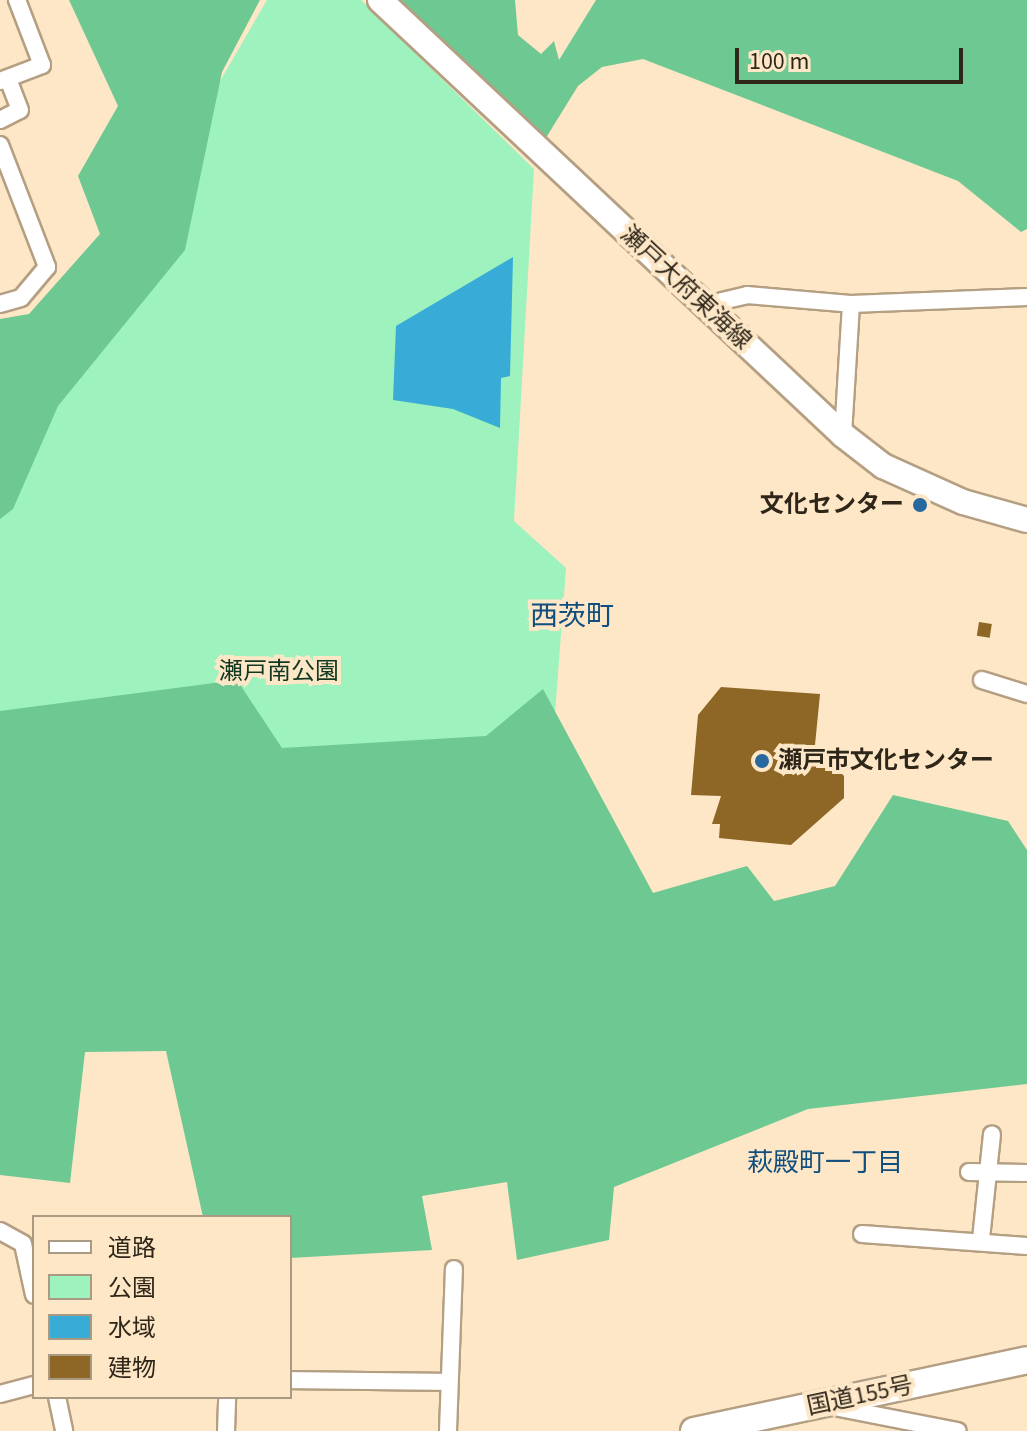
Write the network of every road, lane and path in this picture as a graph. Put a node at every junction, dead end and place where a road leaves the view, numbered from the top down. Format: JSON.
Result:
{"nodes":[{"id":1,"x":17,"y":0,"type":"edge"},
{"id":2,"x":380,"y":0,"type":"edge"},
{"id":3,"x":4,"y":79,"type":"edge"},
{"id":4,"x":0,"y":120,"type":"edge"},
{"id":5,"x":0,"y":145,"type":"edge"},
{"id":6,"x":1027,"y":297,"type":"edge"},
{"id":7,"x":0,"y":304,"type":"edge"},
{"id":8,"x":851,"y":304,"type":"junction"},
{"id":9,"x":713,"y":312,"type":"junction"},
{"id":10,"x":843,"y":435,"type":"junction"},
{"id":11,"x":1027,"y":520,"type":"edge"},
{"id":12,"x":982,"y":680,"type":"dead end"},
{"id":13,"x":1027,"y":694,"type":"edge"},
{"id":14,"x":992,"y":1135,"type":"dead end"},
{"id":15,"x":969,"y":1172,"type":"dead end"},
{"id":16,"x":988,"y":1173,"type":"junction"},
{"id":17,"x":1027,"y":1173,"type":"edge"},
{"id":18,"x":0,"y":1231,"type":"edge"},
{"id":19,"x":862,"y":1234,"type":"dead end"},
{"id":20,"x":981,"y":1239,"type":"junction"},
{"id":21,"x":1027,"y":1246,"type":"edge"},
{"id":22,"x":454,"y":1269,"type":"dead end"},
{"id":23,"x":32,"y":1286,"type":"edge"},
{"id":24,"x":1027,"y":1360,"type":"edge"},
{"id":25,"x":292,"y":1380,"type":"edge"},
{"id":26,"x":447,"y":1382,"type":"junction"},
{"id":27,"x":32,"y":1386,"type":"edge"},
{"id":28,"x":0,"y":1394,"type":"edge"},
{"id":29,"x":57,"y":1399,"type":"edge"},
{"id":30,"x":227,"y":1399,"type":"edge"},
{"id":31,"x":820,"y":1405,"type":"junction"},
{"id":32,"x":64,"y":1431,"type":"edge"},
{"id":33,"x":226,"y":1431,"type":"edge"},
{"id":34,"x":448,"y":1431,"type":"edge"},
{"id":35,"x":696,"y":1431,"type":"edge"},
{"id":36,"x":958,"y":1431,"type":"edge"}],
"edges":[{"from":1,"to":3,"type":"street"},
{"from":2,"to":9,"type":"main road","name":"瀬戸大府東海線"},
{"from":3,"to":4,"type":"street"},
{"from":5,"to":7,"type":"street"},
{"from":6,"to":8,"type":"street"},
{"from":8,"to":9,"type":"street"},
{"from":8,"to":10,"type":"street"},
{"from":9,"to":10,"type":"main road","name":"瀬戸大府東海線"},
{"from":10,"to":11,"type":"main road","name":"瀬戸大府東海線"},
{"from":12,"to":13,"type":"street"},
{"from":14,"to":16,"type":"street"},
{"from":15,"to":16,"type":"street"},
{"from":16,"to":17,"type":"street"},
{"from":16,"to":20,"type":"street"},
{"from":18,"to":23,"type":"street"},
{"from":19,"to":20,"type":"street"},
{"from":20,"to":21,"type":"street"},
{"from":22,"to":26,"type":"street"},
{"from":24,"to":31,"type":"highway","name":"国道155号"},
{"from":25,"to":26,"type":"street"},
{"from":26,"to":34,"type":"street"},
{"from":27,"to":28,"type":"street"},
{"from":29,"to":32,"type":"street"},
{"from":30,"to":33,"type":"street"},
{"from":31,"to":35,"type":"highway","name":"国道155号"},
{"from":31,"to":36,"type":"street"}]}
